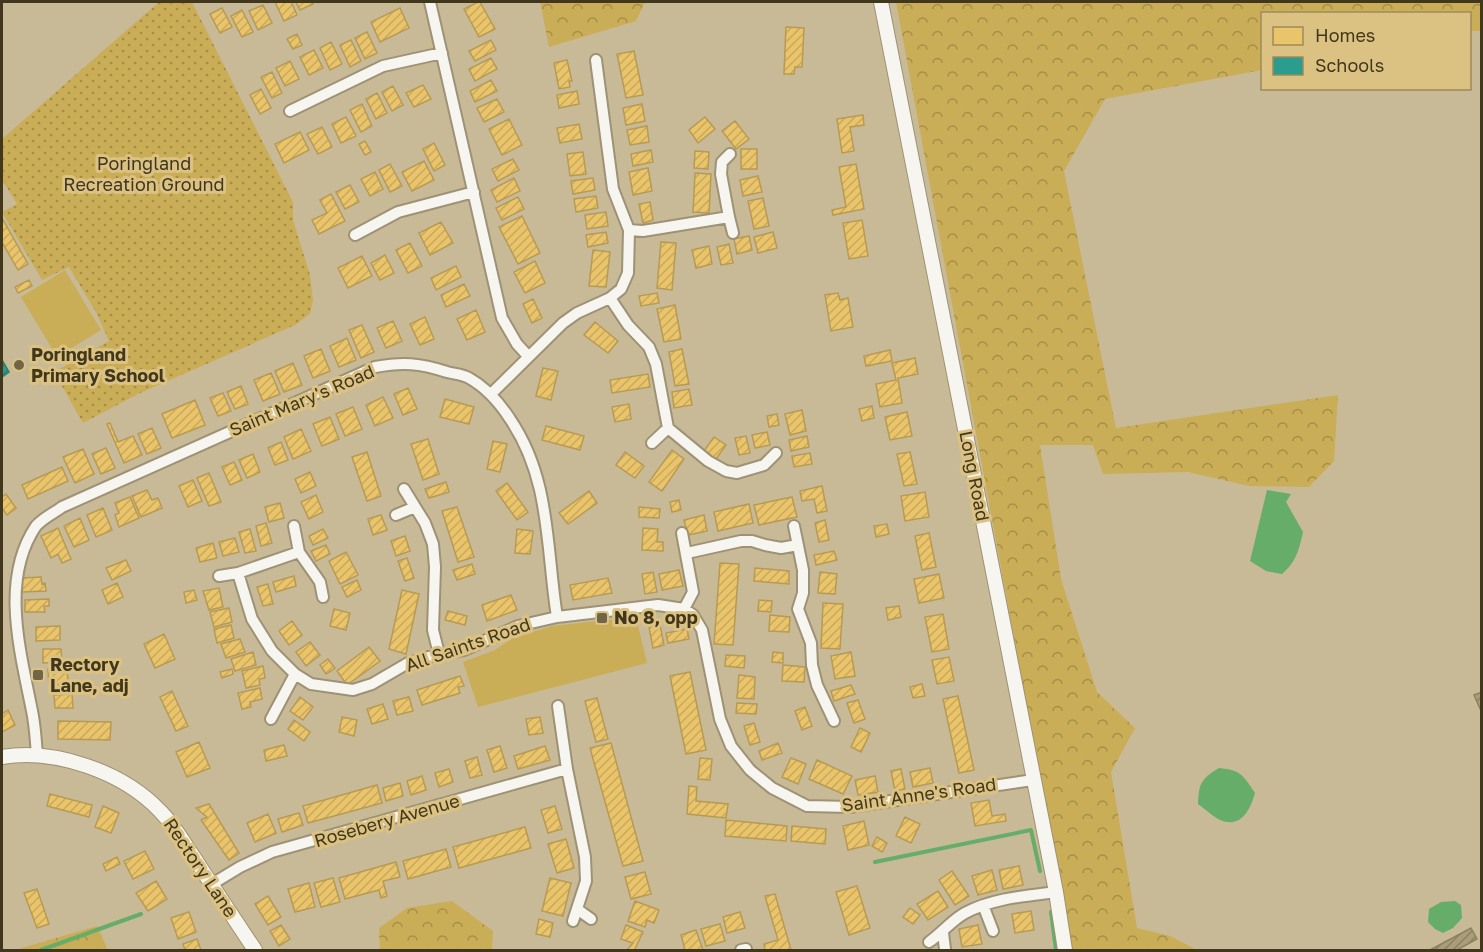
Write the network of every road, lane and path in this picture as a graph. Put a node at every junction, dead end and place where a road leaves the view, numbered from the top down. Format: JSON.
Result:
{"nodes":[{"id":1,"x":430,"y":2,"type":"edge"},
{"id":2,"x":881,"y":2,"type":"edge"},
{"id":3,"x":442,"y":53,"type":"junction"},
{"id":4,"x":596,"y":60,"type":"dead end"},
{"id":5,"x":290,"y":111,"type":"dead end"},
{"id":6,"x":730,"y":154,"type":"dead end"},
{"id":7,"x":474,"y":192,"type":"junction"},
{"id":8,"x":729,"y":217,"type":"junction"},
{"id":9,"x":628,"y":230,"type":"junction"},
{"id":10,"x":733,"y":233,"type":"dead end"},
{"id":11,"x":355,"y":235,"type":"dead end"},
{"id":12,"x":610,"y":298,"type":"junction"},
{"id":13,"x":528,"y":356,"type":"junction"},
{"id":14,"x":492,"y":393,"type":"junction"},
{"id":15,"x":668,"y":428,"type":"junction"},
{"id":16,"x":652,"y":443,"type":"dead end"},
{"id":17,"x":776,"y":453,"type":"dead end"},
{"id":18,"x":404,"y":489,"type":"dead end"},
{"id":19,"x":415,"y":507,"type":"junction"},
{"id":20,"x":396,"y":515,"type":"dead end"},
{"id":21,"x":294,"y":526,"type":"dead end"},
{"id":22,"x":794,"y":526,"type":"dead end"},
{"id":23,"x":682,"y":533,"type":"dead end"},
{"id":24,"x":798,"y":545,"type":"junction"},
{"id":25,"x":299,"y":552,"type":"junction"},
{"id":26,"x":687,"y":553,"type":"junction"},
{"id":27,"x":238,"y":573,"type":"junction"},
{"id":28,"x":219,"y":576,"type":"dead end"},
{"id":29,"x":323,"y":597,"type":"dead end"},
{"id":30,"x":684,"y":609,"type":"junction"},
{"id":31,"x":556,"y":617,"type":"junction"},
{"id":32,"x":7,"y":627,"type":"edge"},
{"id":33,"x":439,"y":654,"type":"junction"},
{"id":34,"x":295,"y":675,"type":"junction"},
{"id":35,"x":558,"y":706,"type":"dead end"},
{"id":36,"x":271,"y":719,"type":"dead end"},
{"id":37,"x":834,"y":721,"type":"dead end"},
{"id":38,"x":37,"y":756,"type":"junction"},
{"id":39,"x":2,"y":757,"type":"edge"},
{"id":40,"x":567,"y":770,"type":"junction"},
{"id":41,"x":1033,"y":780,"type":"junction"},
{"id":42,"x":212,"y":884,"type":"junction"},
{"id":43,"x":1056,"y":892,"type":"junction"},
{"id":44,"x":983,"y":905,"type":"junction"},
{"id":45,"x":577,"y":909,"type":"junction"},
{"id":46,"x":591,"y":919,"type":"dead end"},
{"id":47,"x":573,"y":921,"type":"dead end"},
{"id":48,"x":993,"y":931,"type":"dead end"},
{"id":49,"x":943,"y":933,"type":"junction"},
{"id":50,"x":929,"y":942,"type":"dead end"},
{"id":51,"x":945,"y":949,"type":"dead end"},
{"id":52,"x":255,"y":951,"type":"edge"},
{"id":53,"x":1065,"y":951,"type":"edge"}],
"edges":[{"from":1,"to":3,"type":"street"},
{"from":2,"to":41,"type":"street","name":"Long Road"},
{"from":3,"to":5,"type":"street"},
{"from":3,"to":7,"type":"street"},
{"from":4,"to":9,"type":"street"},
{"from":6,"to":8,"type":"street"},
{"from":7,"to":11,"type":"street"},
{"from":7,"to":13,"type":"street"},
{"from":8,"to":9,"type":"street"},
{"from":8,"to":10,"type":"street"},
{"from":9,"to":12,"type":"street"},
{"from":12,"to":13,"type":"street"},
{"from":12,"to":15,"type":"street"},
{"from":13,"to":14,"type":"street"},
{"from":14,"to":31,"type":"street","name":"Saint Mary's Road"},
{"from":14,"to":32,"type":"street","name":"Saint Mary's Road"},
{"from":15,"to":16,"type":"street"},
{"from":15,"to":17,"type":"street"},
{"from":18,"to":19,"type":"street"},
{"from":19,"to":20,"type":"street"},
{"from":19,"to":33,"type":"street"},
{"from":21,"to":25,"type":"street"},
{"from":22,"to":24,"type":"street"},
{"from":23,"to":26,"type":"street"},
{"from":24,"to":26,"type":"street"},
{"from":24,"to":37,"type":"street"},
{"from":25,"to":27,"type":"street"},
{"from":25,"to":29,"type":"street"},
{"from":26,"to":30,"type":"street"},
{"from":27,"to":28,"type":"street"},
{"from":27,"to":34,"type":"street","name":"All Saints Road"},
{"from":30,"to":31,"type":"street","name":"All Saints Road"},
{"from":30,"to":41,"type":"street","name":"Saint Anne's Road"},
{"from":31,"to":33,"type":"street","name":"All Saints Road"},
{"from":32,"to":38,"type":"street","name":"Saint Mary's Road"},
{"from":33,"to":34,"type":"street","name":"All Saints Road"},
{"from":34,"to":36,"type":"street"},
{"from":35,"to":40,"type":"street"},
{"from":38,"to":39,"type":"street","name":"Rectory Lane"},
{"from":38,"to":42,"type":"street","name":"Rectory Lane"},
{"from":40,"to":42,"type":"street","name":"Rosebery Avenue"},
{"from":40,"to":45,"type":"street"},
{"from":41,"to":43,"type":"street","name":"Long Road"},
{"from":42,"to":52,"type":"street","name":"Rectory Lane"},
{"from":43,"to":44,"type":"street"},
{"from":43,"to":53,"type":"street","name":"Long Road"},
{"from":44,"to":48,"type":"street"},
{"from":44,"to":49,"type":"street"},
{"from":45,"to":46,"type":"street"},
{"from":45,"to":47,"type":"street"},
{"from":49,"to":50,"type":"street"},
{"from":49,"to":51,"type":"street"}]}
